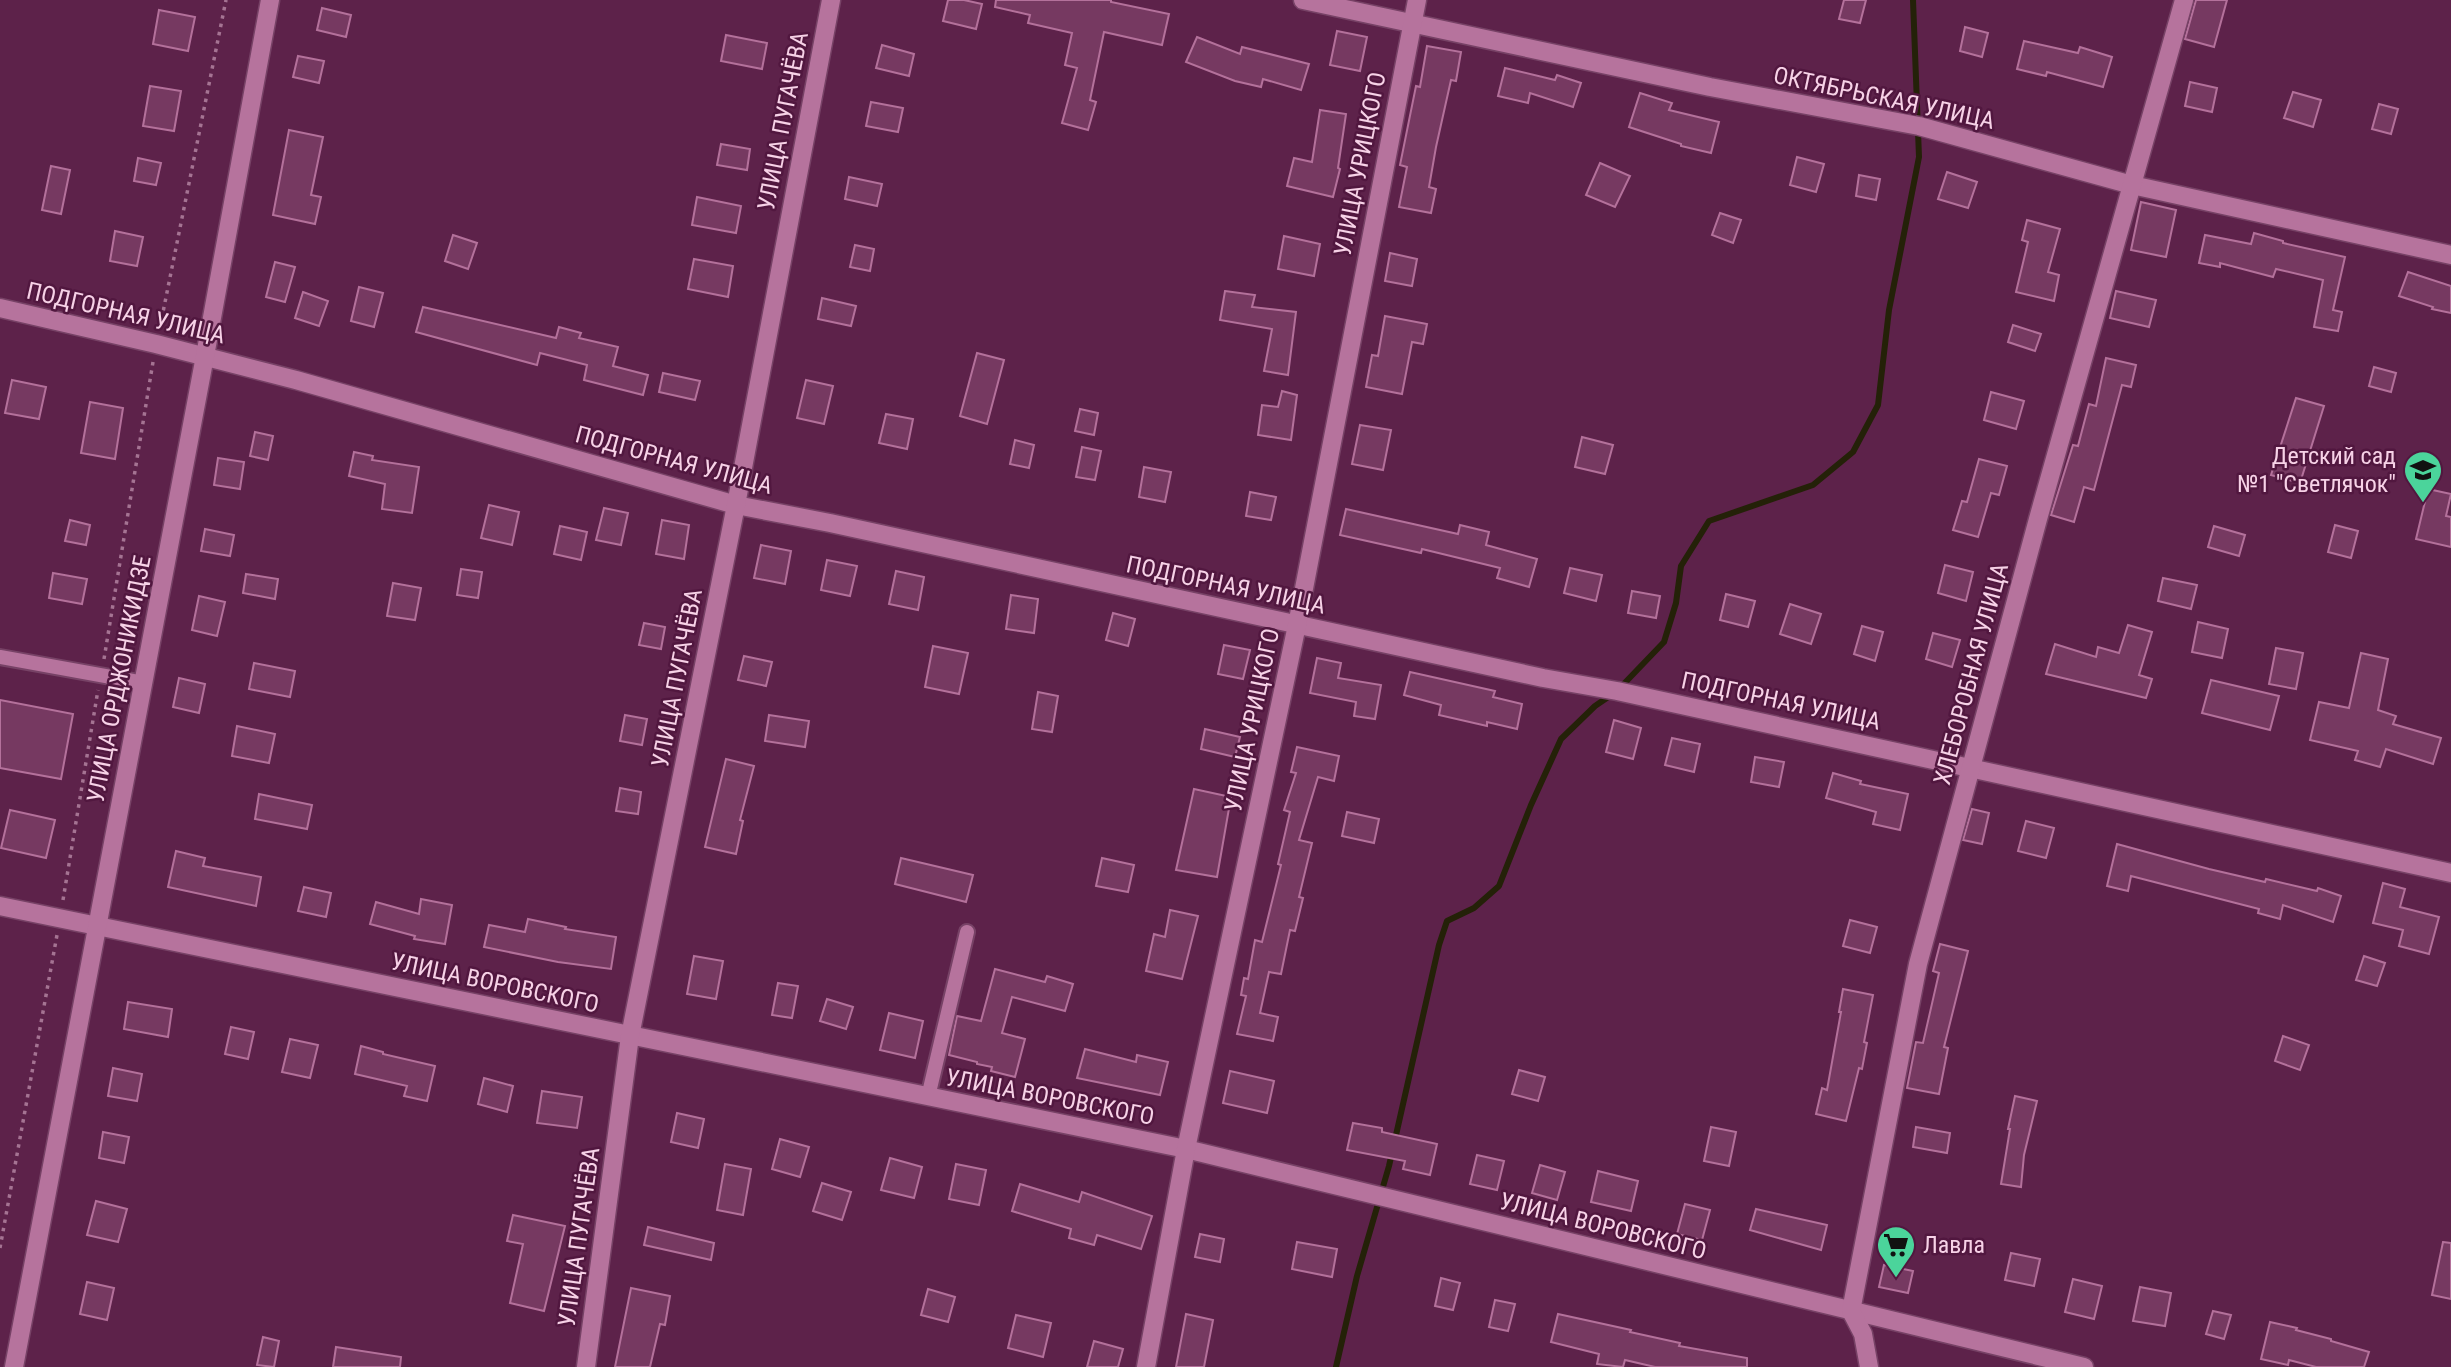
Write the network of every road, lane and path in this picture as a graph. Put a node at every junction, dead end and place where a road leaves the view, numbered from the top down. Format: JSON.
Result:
{"nodes":[{"id":1,"x":226,"y":0,"type":"edge"},
{"id":2,"x":270,"y":0,"type":"edge"},
{"id":3,"x":831,"y":0,"type":"edge"},
{"id":4,"x":1303,"y":0,"type":"edge"},
{"id":5,"x":1417,"y":0,"type":"edge"},
{"id":6,"x":2184,"y":0,"type":"edge"},
{"id":7,"x":1412,"y":25,"type":"junction"},
{"id":8,"x":2132,"y":185,"type":"junction"},
{"id":9,"x":2451,"y":255,"type":"edge"},
{"id":10,"x":0,"y":308,"type":"edge"},
{"id":11,"x":156,"y":344,"type":"junction"},
{"id":12,"x":205,"y":356,"type":"junction"},
{"id":13,"x":736,"y":505,"type":"junction"},
{"id":14,"x":1297,"y":625,"type":"junction"},
{"id":15,"x":0,"y":657,"type":"edge"},
{"id":16,"x":101,"y":675,"type":"junction"},
{"id":17,"x":144,"y":682,"type":"junction"},
{"id":18,"x":1972,"y":768,"type":"junction"},
{"id":19,"x":2451,"y":873,"type":"edge"},
{"id":20,"x":0,"y":906,"type":"edge"},
{"id":21,"x":60,"y":920,"type":"junction"},
{"id":22,"x":98,"y":926,"type":"junction"},
{"id":23,"x":967,"y":932,"type":"dead end"},
{"id":24,"x":630,"y":1036,"type":"junction"},
{"id":25,"x":928,"y":1097,"type":"junction"},
{"id":26,"x":1186,"y":1149,"type":"junction"},
{"id":27,"x":0,"y":1248,"type":"edge"},
{"id":28,"x":1851,"y":1311,"type":"junction"},
{"id":29,"x":14,"y":1367,"type":"edge"},
{"id":30,"x":586,"y":1367,"type":"edge"},
{"id":31,"x":1146,"y":1367,"type":"edge"},
{"id":32,"x":1869,"y":1367,"type":"edge"},
{"id":33,"x":2084,"y":1367,"type":"edge"}],
"edges":[{"from":1,"to":11,"type":"path"},
{"from":2,"to":12,"type":"street","name":"УЛИЦА ОРДЖОНИКИДЗЕ"},
{"from":3,"to":13,"type":"street","name":"УЛИЦА ПУГАЧЁВА"},
{"from":4,"to":7,"type":"street","name":"ОКТЯБРЬСКАЯ УЛИЦА"},
{"from":5,"to":7,"type":"street","name":"УЛИЦА УРИЦКОГО"},
{"from":6,"to":8,"type":"street","name":"ХЛЕБОРОБНАЯ УЛИЦА"},
{"from":7,"to":8,"type":"street","name":"ОКТЯБРЬСКАЯ УЛИЦА"},
{"from":7,"to":14,"type":"street","name":"УЛИЦА УРИЦКОГО"},
{"from":8,"to":9,"type":"street","name":"ОКТЯБРЬСКАЯ УЛИЦА"},
{"from":8,"to":18,"type":"street","name":"ХЛЕБОРОБНАЯ УЛИЦА"},
{"from":10,"to":11,"type":"street","name":"ПОДГОРНАЯ УЛИЦА"},
{"from":11,"to":12,"type":"street","name":"ПОДГОРНАЯ УЛИЦА"},
{"from":11,"to":16,"type":"path"},
{"from":12,"to":13,"type":"street","name":"ПОДГОРНАЯ УЛИЦА"},
{"from":12,"to":17,"type":"street","name":"УЛИЦА ОРДЖОНИКИДЗЕ"},
{"from":13,"to":14,"type":"street","name":"ПОДГОРНАЯ УЛИЦА"},
{"from":13,"to":24,"type":"street","name":"УЛИЦА ПУГАЧЁВА"},
{"from":14,"to":18,"type":"street","name":"ПОДГОРНАЯ УЛИЦА"},
{"from":14,"to":26,"type":"street","name":"УЛИЦА УРИЦКОГО"},
{"from":15,"to":16,"type":"lane"},
{"from":16,"to":17,"type":"lane"},
{"from":16,"to":21,"type":"path"},
{"from":17,"to":22,"type":"street","name":"УЛИЦА ОРДЖОНИКИДЗЕ"},
{"from":18,"to":19,"type":"street","name":"ПОДГОРНАЯ УЛИЦА"},
{"from":18,"to":28,"type":"street","name":"ХЛЕБОРОБНАЯ УЛИЦА"},
{"from":20,"to":21,"type":"street","name":"УЛИЦА ВОРОВСКОГО"},
{"from":21,"to":22,"type":"street","name":"УЛИЦА ВОРОВСКОГО"},
{"from":21,"to":27,"type":"path"},
{"from":22,"to":24,"type":"street","name":"УЛИЦА ВОРОВСКОГО"},
{"from":22,"to":29,"type":"street","name":"УЛИЦА ОРДЖОНИКИДЗЕ"},
{"from":23,"to":25,"type":"lane"},
{"from":24,"to":25,"type":"street","name":"УЛИЦА ВОРОВСКОГО"},
{"from":24,"to":30,"type":"street","name":"УЛИЦА ПУГАЧЁВА"},
{"from":25,"to":26,"type":"street","name":"УЛИЦА ВОРОВСКОГО"},
{"from":26,"to":28,"type":"street","name":"УЛИЦА ВОРОВСКОГО"},
{"from":26,"to":31,"type":"street","name":"УЛИЦА УРИЦКОГО"},
{"from":28,"to":32,"type":"street"},
{"from":28,"to":33,"type":"street","name":"УЛИЦА ВОРОВСКОГО"}]}
